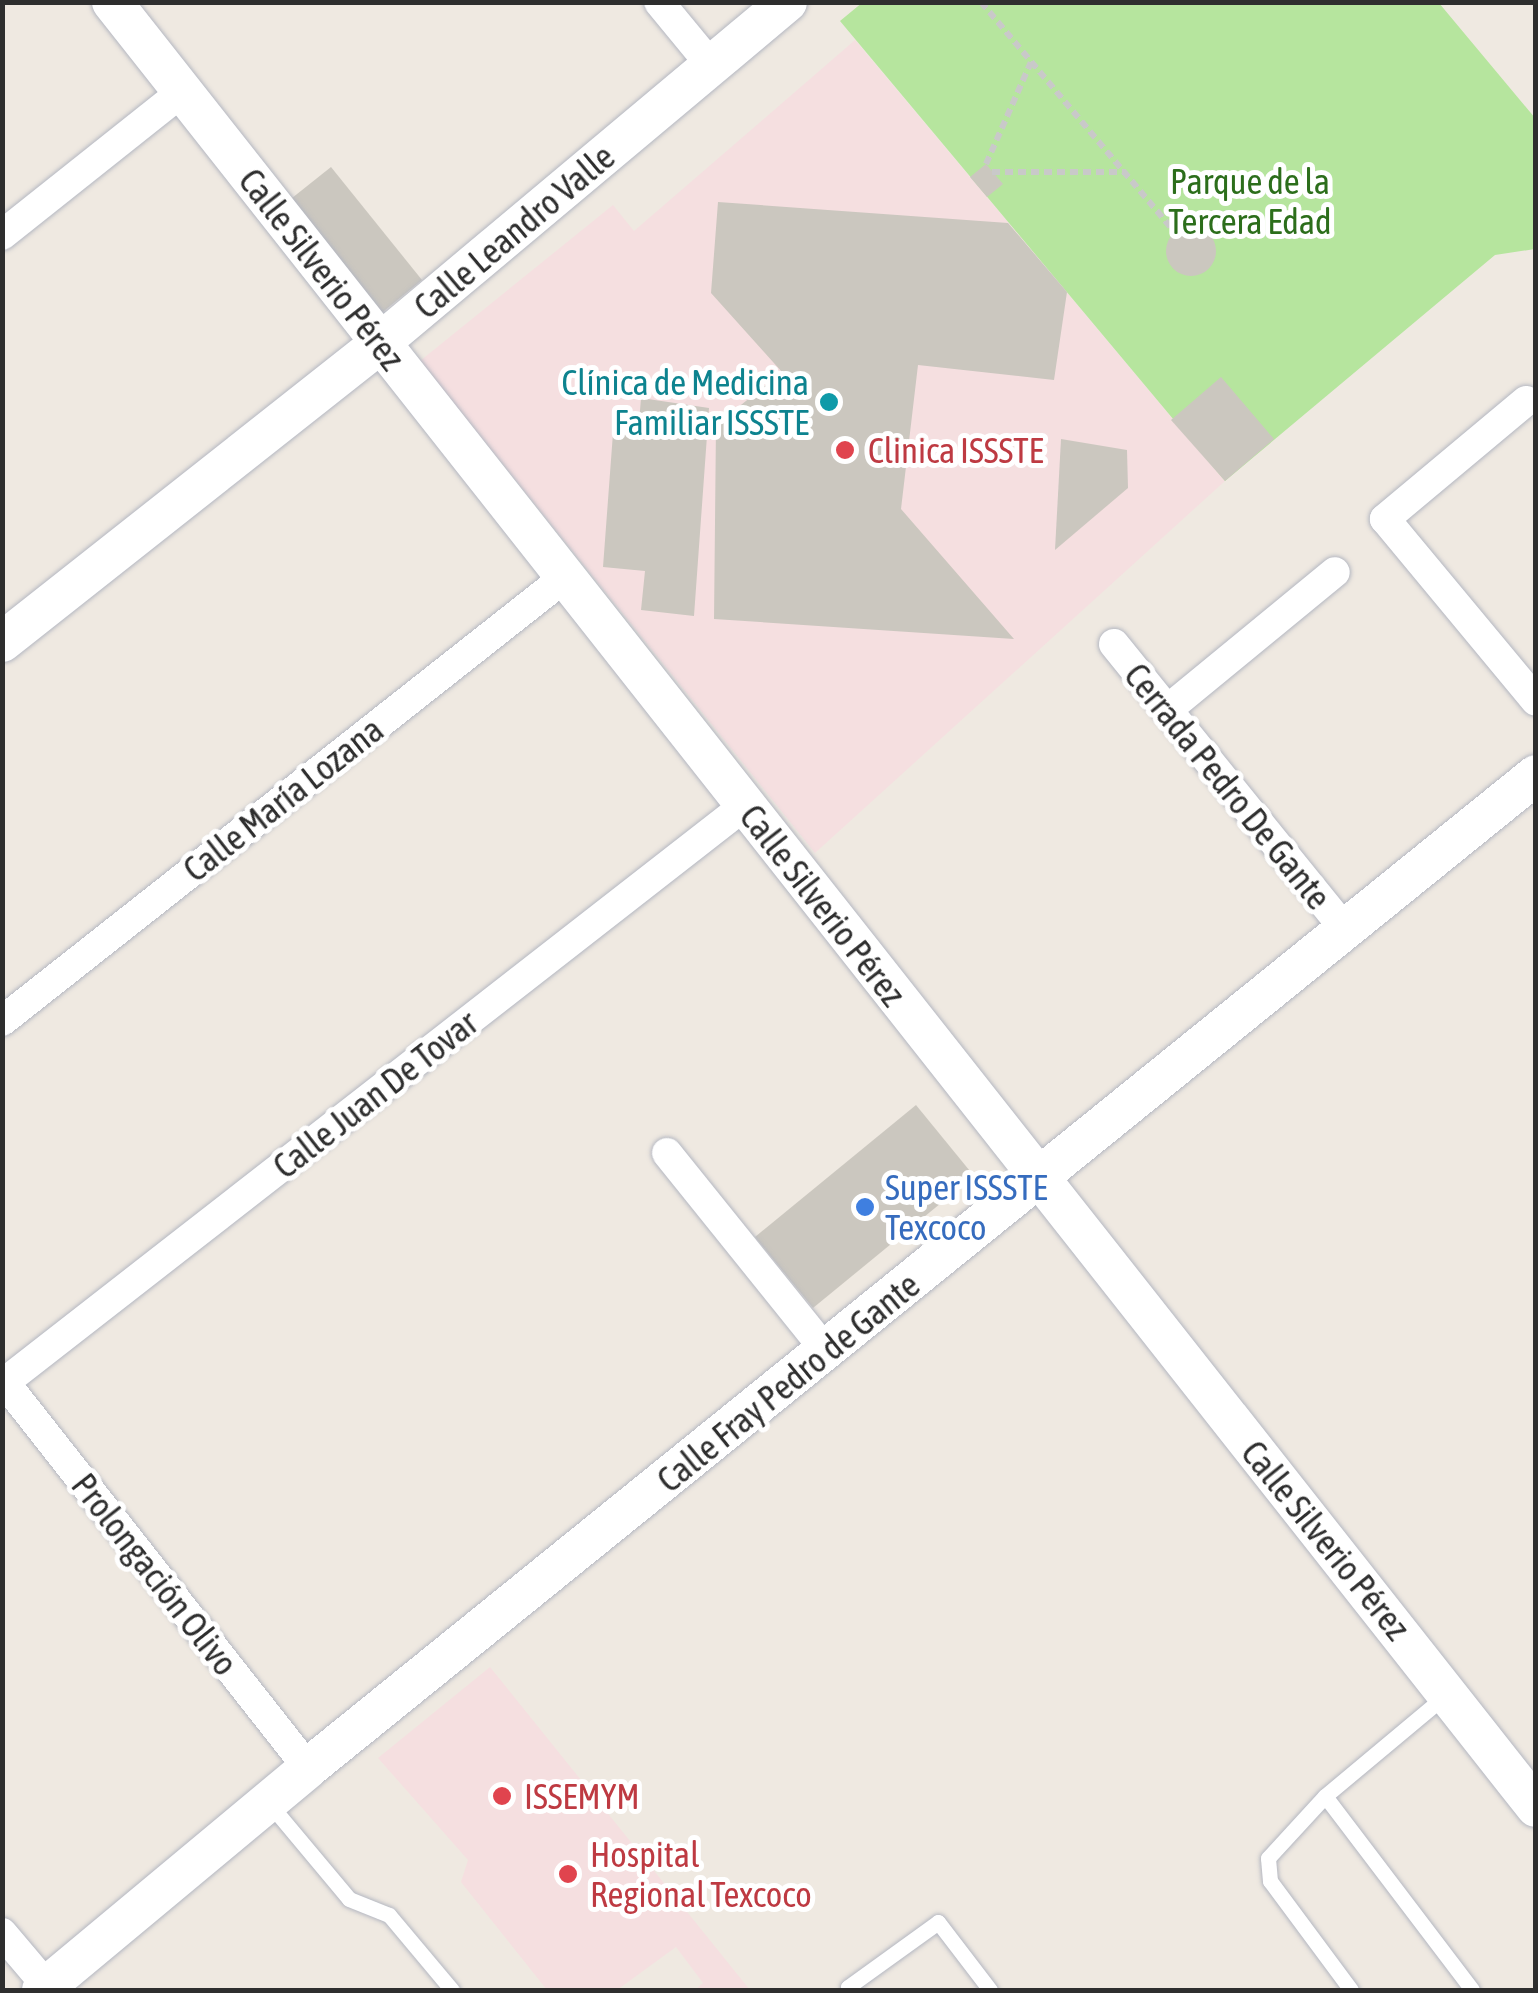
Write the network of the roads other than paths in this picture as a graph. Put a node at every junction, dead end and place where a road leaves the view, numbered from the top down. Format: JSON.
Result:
{"nodes":[{"id":1,"x":112,"y":2,"type":"edge"},
{"id":2,"x":659,"y":2,"type":"edge"},
{"id":3,"x":787,"y":2,"type":"edge"},
{"id":4,"x":711,"y":65,"type":"junction"},
{"id":5,"x":182,"y":92,"type":"junction"},
{"id":6,"x":2,"y":236,"type":"edge"},
{"id":7,"x":380,"y":344,"type":"junction"},
{"id":8,"x":1526,"y":401,"type":"dead end"},
{"id":9,"x":1335,"y":572,"type":"dead end"},
{"id":10,"x":564,"y":578,"type":"junction"},
{"id":11,"x":2,"y":642,"type":"edge"},
{"id":12,"x":1114,"y":644,"type":"dead end"},
{"id":13,"x":1536,"y":701,"type":"edge"},
{"id":14,"x":1166,"y":710,"type":"junction"},
{"id":15,"x":1536,"y":775,"type":"edge"},
{"id":16,"x":744,"y":806,"type":"junction"},
{"id":17,"x":1343,"y":928,"type":"junction"},
{"id":18,"x":2,"y":1021,"type":"edge"},
{"id":19,"x":667,"y":1153,"type":"dead end"},
{"id":20,"x":1037,"y":1178,"type":"junction"},
{"id":21,"x":826,"y":1351,"type":"junction"},
{"id":22,"x":4,"y":1380,"type":"edge"},
{"id":23,"x":1448,"y":1694,"type":"junction"},
{"id":24,"x":308,"y":1768,"type":"junction"},
{"id":25,"x":1325,"y":1796,"type":"junction"},
{"id":26,"x":268,"y":1802,"type":"junction"},
{"id":27,"x":1536,"y":1806,"type":"edge"},
{"id":28,"x":2,"y":1933,"type":"edge"},
{"id":29,"x":45,"y":1988,"type":"edge"},
{"id":30,"x":452,"y":1990,"type":"edge"},
{"id":31,"x":851,"y":1990,"type":"edge"},
{"id":32,"x":990,"y":1990,"type":"edge"},
{"id":33,"x":1351,"y":1990,"type":"edge"},
{"id":34,"x":1472,"y":1990,"type":"edge"}],
"edges":[{"from":1,"to":5,"type":"main road","name":"Calle Silverio Pérez"},
{"from":2,"to":4,"type":"street"},
{"from":3,"to":4,"type":"main road","name":"Calle Leandro Valle"},
{"from":4,"to":7,"type":"main road","name":"Calle Leandro Valle"},
{"from":5,"to":6,"type":"street"},
{"from":5,"to":7,"type":"main road","name":"Calle Silverio Pérez"},
{"from":7,"to":10,"type":"main road","name":"Calle Silverio Pérez"},
{"from":7,"to":11,"type":"main road","name":"Calle Leandro Valle"},
{"from":8,"to":13,"type":"street"},
{"from":9,"to":14,"type":"street"},
{"from":10,"to":16,"type":"main road","name":"Calle Silverio Pérez"},
{"from":10,"to":18,"type":"street","name":"Calle María Lozana"},
{"from":12,"to":14,"type":"street","name":"Cerrada Pedro De Gante"},
{"from":14,"to":17,"type":"street","name":"Cerrada Pedro De Gante"},
{"from":15,"to":17,"type":"main road","name":"Calle Fray Pedro de Gante"},
{"from":16,"to":20,"type":"main road","name":"Calle Silverio Pérez"},
{"from":16,"to":22,"type":"street","name":"Calle Juan De Tovar"},
{"from":17,"to":20,"type":"main road","name":"Calle Fray Pedro de Gante"},
{"from":19,"to":21,"type":"street"},
{"from":20,"to":21,"type":"main road","name":"Calle Fray Pedro de Gante"},
{"from":20,"to":23,"type":"main road","name":"Calle Silverio Pérez"},
{"from":21,"to":24,"type":"main road","name":"Calle Fray Pedro de Gante"},
{"from":22,"to":24,"type":"street","name":"Prolongación Olivo"},
{"from":23,"to":25,"type":"lane"},
{"from":23,"to":27,"type":"main road","name":"Calle Silverio Pérez"},
{"from":24,"to":26,"type":"main road","name":"Calle Fray Pedro de Gante"},
{"from":25,"to":33,"type":"lane"},
{"from":25,"to":34,"type":"lane"},
{"from":26,"to":29,"type":"main road","name":"Calle Fray Pedro de Gante"},
{"from":26,"to":30,"type":"lane"},
{"from":28,"to":29,"type":"street"},
{"from":31,"to":32,"type":"lane"}]}
